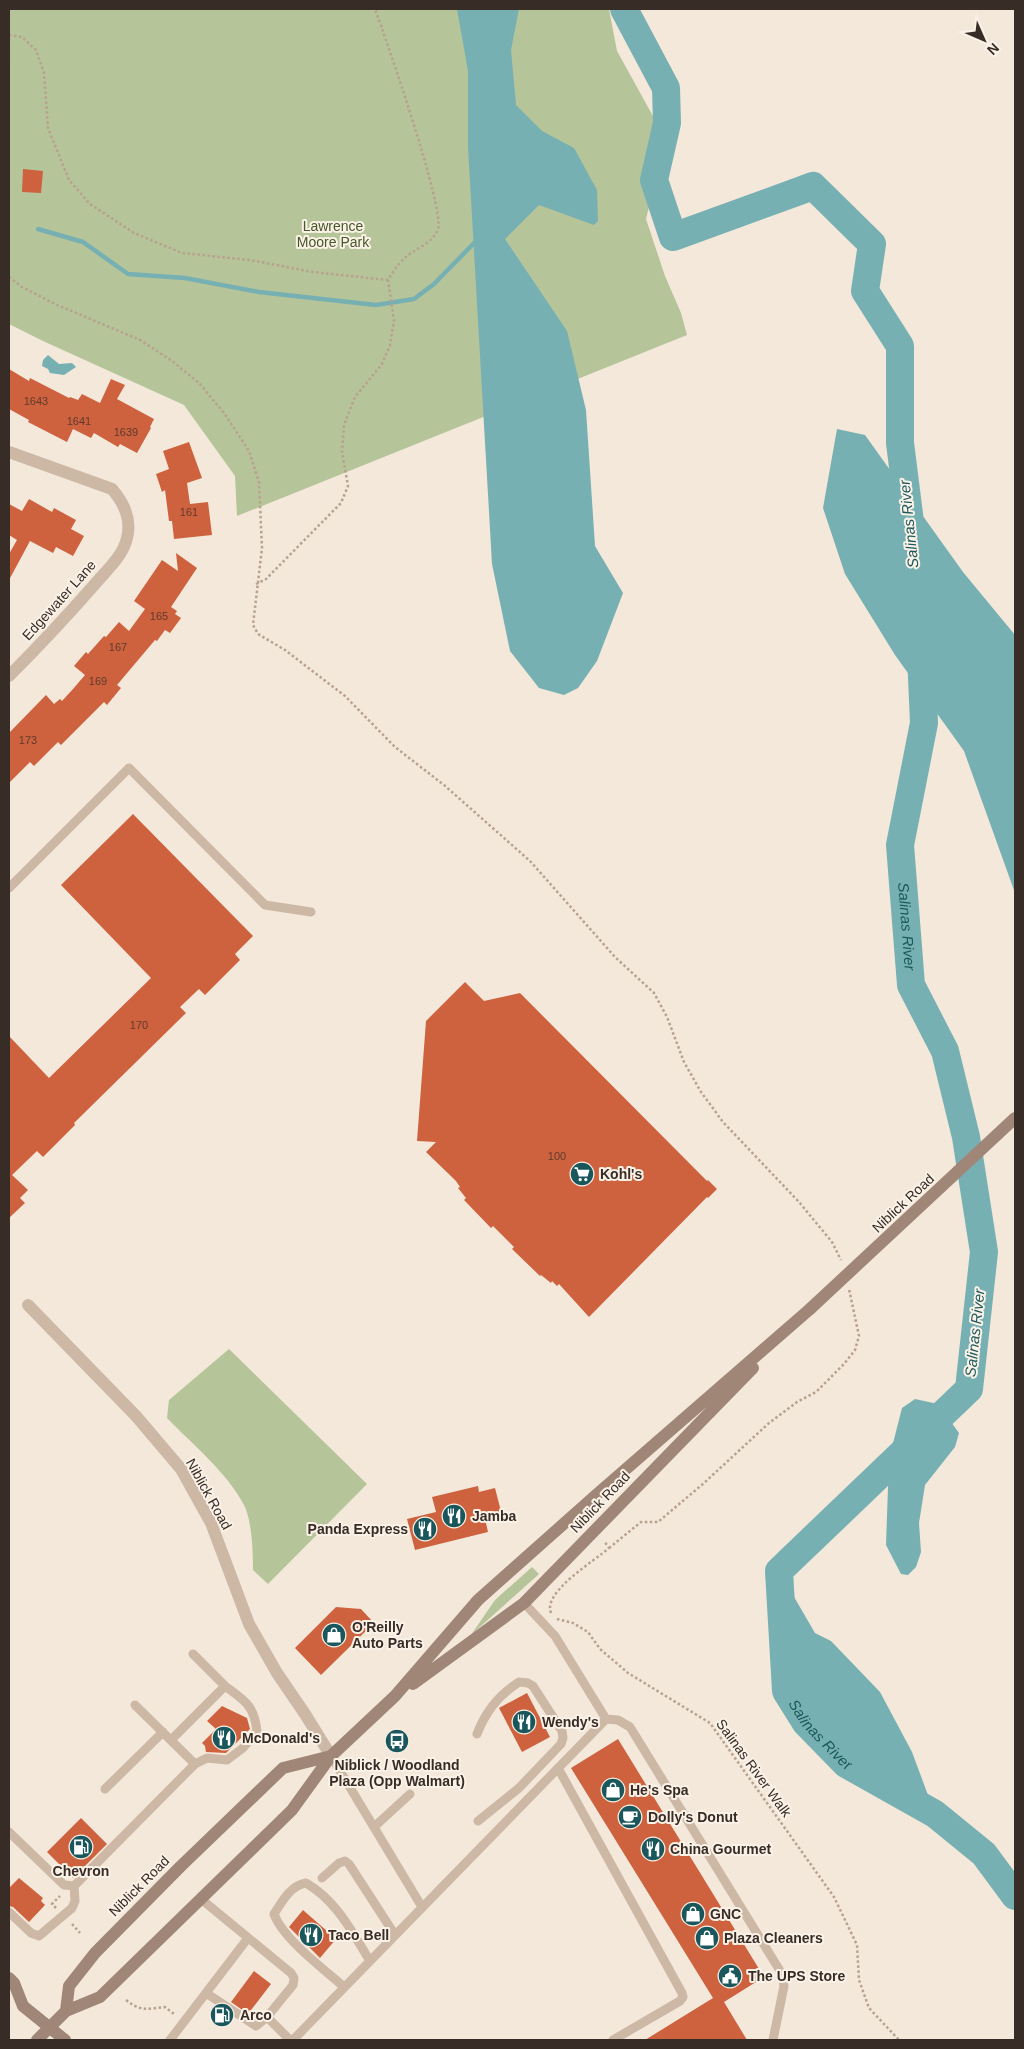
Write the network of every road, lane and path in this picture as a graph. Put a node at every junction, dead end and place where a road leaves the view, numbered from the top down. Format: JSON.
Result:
{"nodes":[{"id":1,"x":375,"y":9,"type":"edge"},
{"id":2,"x":9,"y":13,"type":"edge"},
{"id":3,"x":9,"y":35,"type":"edge"},
{"id":4,"x":9,"y":67,"type":"edge"},
{"id":5,"x":9,"y":277,"type":"edge"},
{"id":6,"x":388,"y":280,"type":"junction"},
{"id":7,"x":9,"y":452,"type":"edge"},
{"id":8,"x":256,"y":584,"type":"junction"},
{"id":9,"x":9,"y":676,"type":"edge"},
{"id":10,"x":9,"y":888,"type":"edge"},
{"id":11,"x":311,"y":912,"type":"dead end"},
{"id":12,"x":1015,"y":1118,"type":"edge"},
{"id":13,"x":842,"y":1261,"type":"dead end"},
{"id":14,"x":848,"y":1285,"type":"dead end"},
{"id":15,"x":28,"y":1305,"type":"dead end"},
{"id":16,"x":810,"y":1309,"type":"junction"},
{"id":17,"x":595,"y":1529,"type":"junction"},
{"id":18,"x":609,"y":1548,"type":"junction"},
{"id":19,"x":524,"y":1603,"type":"junction"},
{"id":20,"x":193,"y":1654,"type":"dead end"},
{"id":21,"x":225,"y":1686,"type":"junction"},
{"id":22,"x":395,"y":1696,"type":"junction"},
{"id":23,"x":135,"y":1705,"type":"dead end"},
{"id":24,"x":606,"y":1719,"type":"junction"},
{"id":25,"x":162,"y":1732,"type":"junction"},
{"id":26,"x":477,"y":1734,"type":"dead end"},
{"id":27,"x":171,"y":1740,"type":"junction"},
{"id":28,"x":331,"y":1756,"type":"junction"},
{"id":29,"x":195,"y":1764,"type":"junction"},
{"id":30,"x":558,"y":1768,"type":"junction"},
{"id":31,"x":105,"y":1789,"type":"dead end"},
{"id":32,"x":410,"y":1794,"type":"dead end"},
{"id":33,"x":478,"y":1821,"type":"dead end"},
{"id":34,"x":374,"y":1827,"type":"junction"},
{"id":35,"x":9,"y":1832,"type":"edge"},
{"id":36,"x":322,"y":1878,"type":"dead end"},
{"id":37,"x":72,"y":1886,"type":"junction"},
{"id":38,"x":201,"y":1899,"type":"junction"},
{"id":39,"x":422,"y":1907,"type":"junction"},
{"id":40,"x":57,"y":1910,"type":"dead end"},
{"id":41,"x":9,"y":1912,"type":"edge"},
{"id":42,"x":68,"y":1921,"type":"dead end"},
{"id":43,"x":80,"y":1933,"type":"dead end"},
{"id":44,"x":395,"y":1935,"type":"junction"},
{"id":45,"x":248,"y":1938,"type":"junction"},
{"id":46,"x":370,"y":1961,"type":"junction"},
{"id":47,"x":9,"y":1978,"type":"edge"},
{"id":48,"x":344,"y":1988,"type":"junction"},
{"id":49,"x":206,"y":1993,"type":"junction"},
{"id":50,"x":126,"y":2000,"type":"dead end"},
{"id":51,"x":9,"y":2003,"type":"edge"},
{"id":52,"x":23,"y":2006,"type":"junction"},
{"id":53,"x":66,"y":2011,"type":"junction"},
{"id":54,"x":267,"y":2017,"type":"junction"},
{"id":55,"x":184,"y":2022,"type":"junction"},
{"id":56,"x":50,"y":2028,"type":"junction"},
{"id":57,"x":37,"y":2040,"type":"edge"},
{"id":58,"x":65,"y":2040,"type":"edge"},
{"id":59,"x":170,"y":2040,"type":"edge"},
{"id":60,"x":291,"y":2040,"type":"edge"},
{"id":61,"x":613,"y":2040,"type":"edge"},
{"id":62,"x":773,"y":2040,"type":"edge"},
{"id":63,"x":899,"y":2040,"type":"edge"}],
"edges":[{"from":1,"to":6,"type":"path"},
{"from":2,"to":3,"type":"path"},
{"from":3,"to":4,"type":"path"},
{"from":3,"to":6,"type":"path"},
{"from":5,"to":8,"type":"path"},
{"from":6,"to":8,"type":"path"},
{"from":7,"to":9,"type":"street","name":"Edgewater Lane"},
{"from":8,"to":13,"type":"path"},
{"from":10,"to":11,"type":"lane"},
{"from":12,"to":16,"type":"main road","name":"Niblick Road","bridge":true},
{"from":14,"to":18,"type":"path"},
{"from":15,"to":28,"type":"street","name":"Niblick Road"},
{"from":16,"to":17,"type":"main road","name":"Niblick Road"},
{"from":16,"to":22,"type":"main road","name":"Niblick Road"},
{"from":17,"to":18,"type":"path"},
{"from":17,"to":19,"type":"main road","name":"Niblick Road"},
{"from":18,"to":63,"type":"path","name":"Salinas River Walk"},
{"from":19,"to":22,"type":"main road","name":"Niblick Road"},
{"from":19,"to":24,"type":"lane"},
{"from":20,"to":21,"type":"lane"},
{"from":21,"to":27,"type":"lane"},
{"from":21,"to":29,"type":"lane"},
{"from":22,"to":28,"type":"main road","name":"Niblick Road"},
{"from":23,"to":25,"type":"lane"},
{"from":24,"to":30,"type":"lane"},
{"from":24,"to":62,"type":"lane"},
{"from":25,"to":27,"type":"lane"},
{"from":25,"to":31,"type":"lane"},
{"from":26,"to":33,"type":"lane"},
{"from":27,"to":29,"type":"lane"},
{"from":28,"to":34,"type":"lane"},
{"from":28,"to":38,"type":"main road","name":"Niblick Road"},
{"from":28,"to":53,"type":"main road","name":"Niblick Road"},
{"from":29,"to":37,"type":"lane"},
{"from":30,"to":39,"type":"lane"},
{"from":30,"to":61,"type":"lane"},
{"from":32,"to":34,"type":"lane"},
{"from":34,"to":39,"type":"lane"},
{"from":35,"to":37,"type":"lane"},
{"from":36,"to":44,"type":"lane"},
{"from":37,"to":40,"type":"path"},
{"from":37,"to":41,"type":"lane"},
{"from":38,"to":45,"type":"lane"},
{"from":38,"to":53,"type":"main road","name":"Niblick Road"},
{"from":39,"to":44,"type":"lane"},
{"from":42,"to":43,"type":"path"},
{"from":44,"to":46,"type":"lane"},
{"from":45,"to":49,"type":"lane"},
{"from":45,"to":54,"type":"lane"},
{"from":46,"to":48,"type":"lane"},
{"from":46,"to":48,"type":"lane"},
{"from":47,"to":52,"type":"main road"},
{"from":48,"to":60,"type":"lane"},
{"from":49,"to":54,"type":"lane"},
{"from":49,"to":55,"type":"lane"},
{"from":50,"to":55,"type":"path"},
{"from":51,"to":52,"type":"main road"},
{"from":52,"to":56,"type":"main road"},
{"from":53,"to":56,"type":"main road","name":"Niblick Road"},
{"from":54,"to":60,"type":"lane"},
{"from":55,"to":59,"type":"lane"},
{"from":56,"to":57,"type":"main road","name":"Niblick Road"},
{"from":56,"to":58,"type":"main road"}]}
